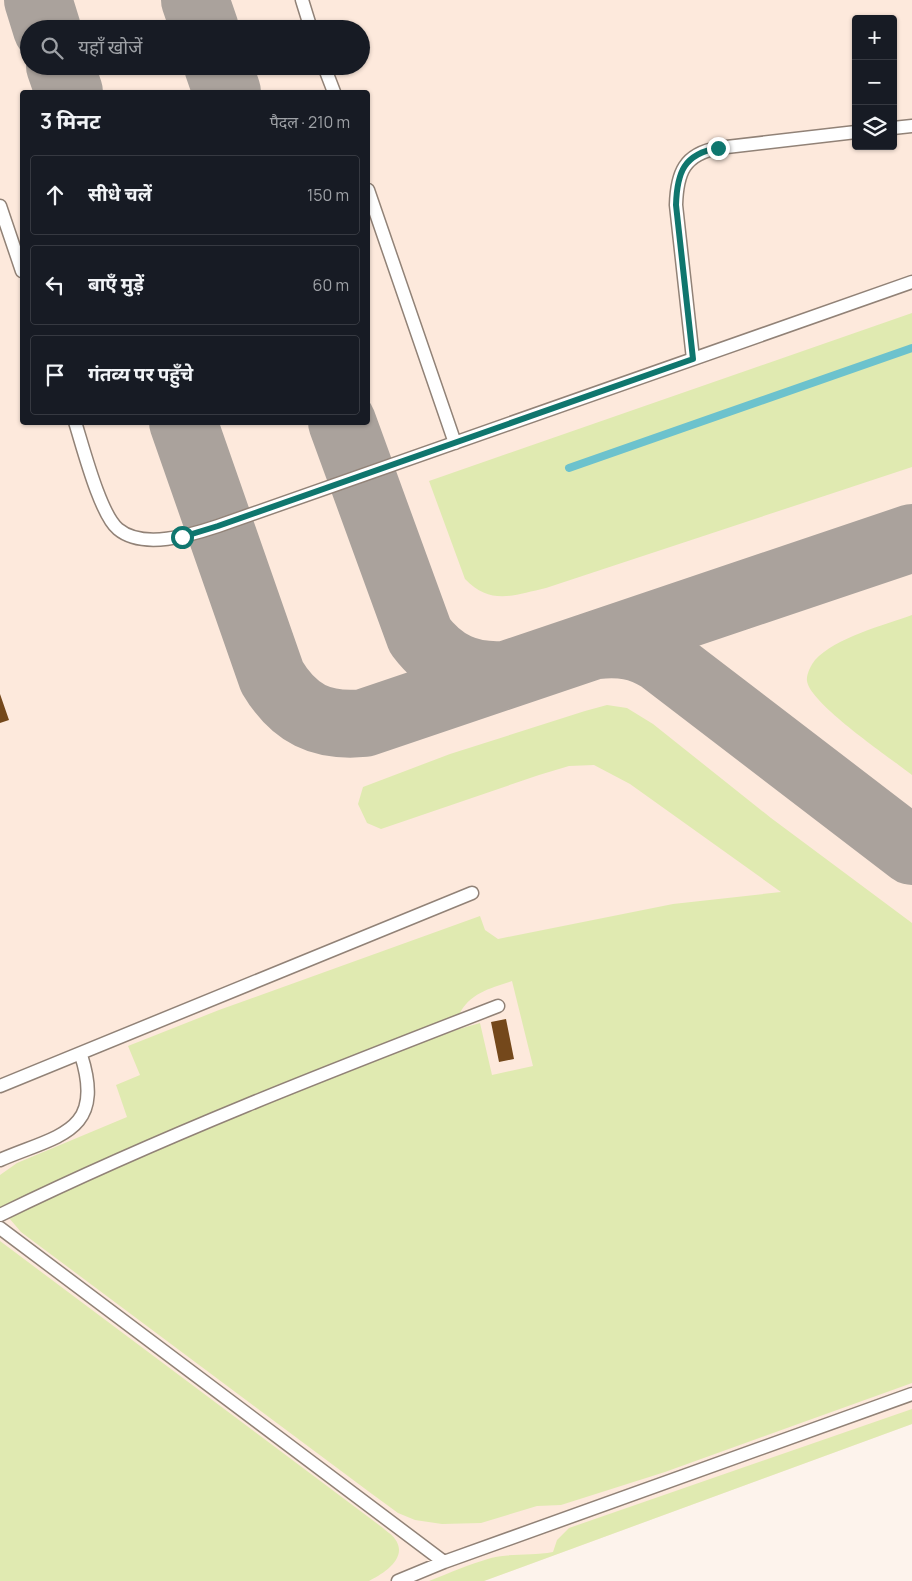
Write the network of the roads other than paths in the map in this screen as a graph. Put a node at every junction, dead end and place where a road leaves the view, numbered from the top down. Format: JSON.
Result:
{"nodes":[{"id":1,"x":302,"y":0,"type":"edge"},
{"id":2,"x":308,"y":20,"type":"edge"},
{"id":3,"x":327,"y":75,"type":"edge"},
{"id":4,"x":333,"y":90,"type":"edge"},
{"id":5,"x":912,"y":126,"type":"edge"},
{"id":6,"x":897,"y":128,"type":"edge"},
{"id":7,"x":852,"y":132,"type":"edge"},
{"id":8,"x":370,"y":196,"type":"edge"},
{"id":9,"x":0,"y":206,"type":"edge"},
{"id":10,"x":20,"y":265,"type":"edge"},
{"id":11,"x":912,"y":282,"type":"edge"},
{"id":12,"x":693,"y":359,"type":"junction"},
{"id":13,"x":76,"y":425,"type":"edge"},
{"id":14,"x":455,"y":443,"type":"junction"},
{"id":15,"x":472,"y":893,"type":"dead end"},
{"id":16,"x":498,"y":1006,"type":"dead end"},
{"id":17,"x":81,"y":1055,"type":"junction"},
{"id":18,"x":0,"y":1086,"type":"edge"},
{"id":19,"x":0,"y":1160,"type":"edge"},
{"id":20,"x":0,"y":1215,"type":"edge"},
{"id":21,"x":0,"y":1228,"type":"edge"},
{"id":22,"x":912,"y":1394,"type":"edge"},
{"id":23,"x":444,"y":1562,"type":"junction"},
{"id":24,"x":398,"y":1581,"type":"edge"}],
"edges":[{"from":1,"to":2,"type":"lane"},
{"from":3,"to":4,"type":"lane"},
{"from":5,"to":6,"type":"lane"},
{"from":7,"to":12,"type":"lane"},
{"from":8,"to":14,"type":"lane"},
{"from":9,"to":10,"type":"lane"},
{"from":11,"to":12,"type":"lane"},
{"from":12,"to":14,"type":"lane"},
{"from":13,"to":14,"type":"lane"},
{"from":15,"to":17,"type":"lane"},
{"from":16,"to":20,"type":"lane"},
{"from":17,"to":18,"type":"lane"},
{"from":17,"to":19,"type":"lane"},
{"from":21,"to":23,"type":"lane"},
{"from":22,"to":23,"type":"lane"},
{"from":23,"to":24,"type":"lane"}]}
